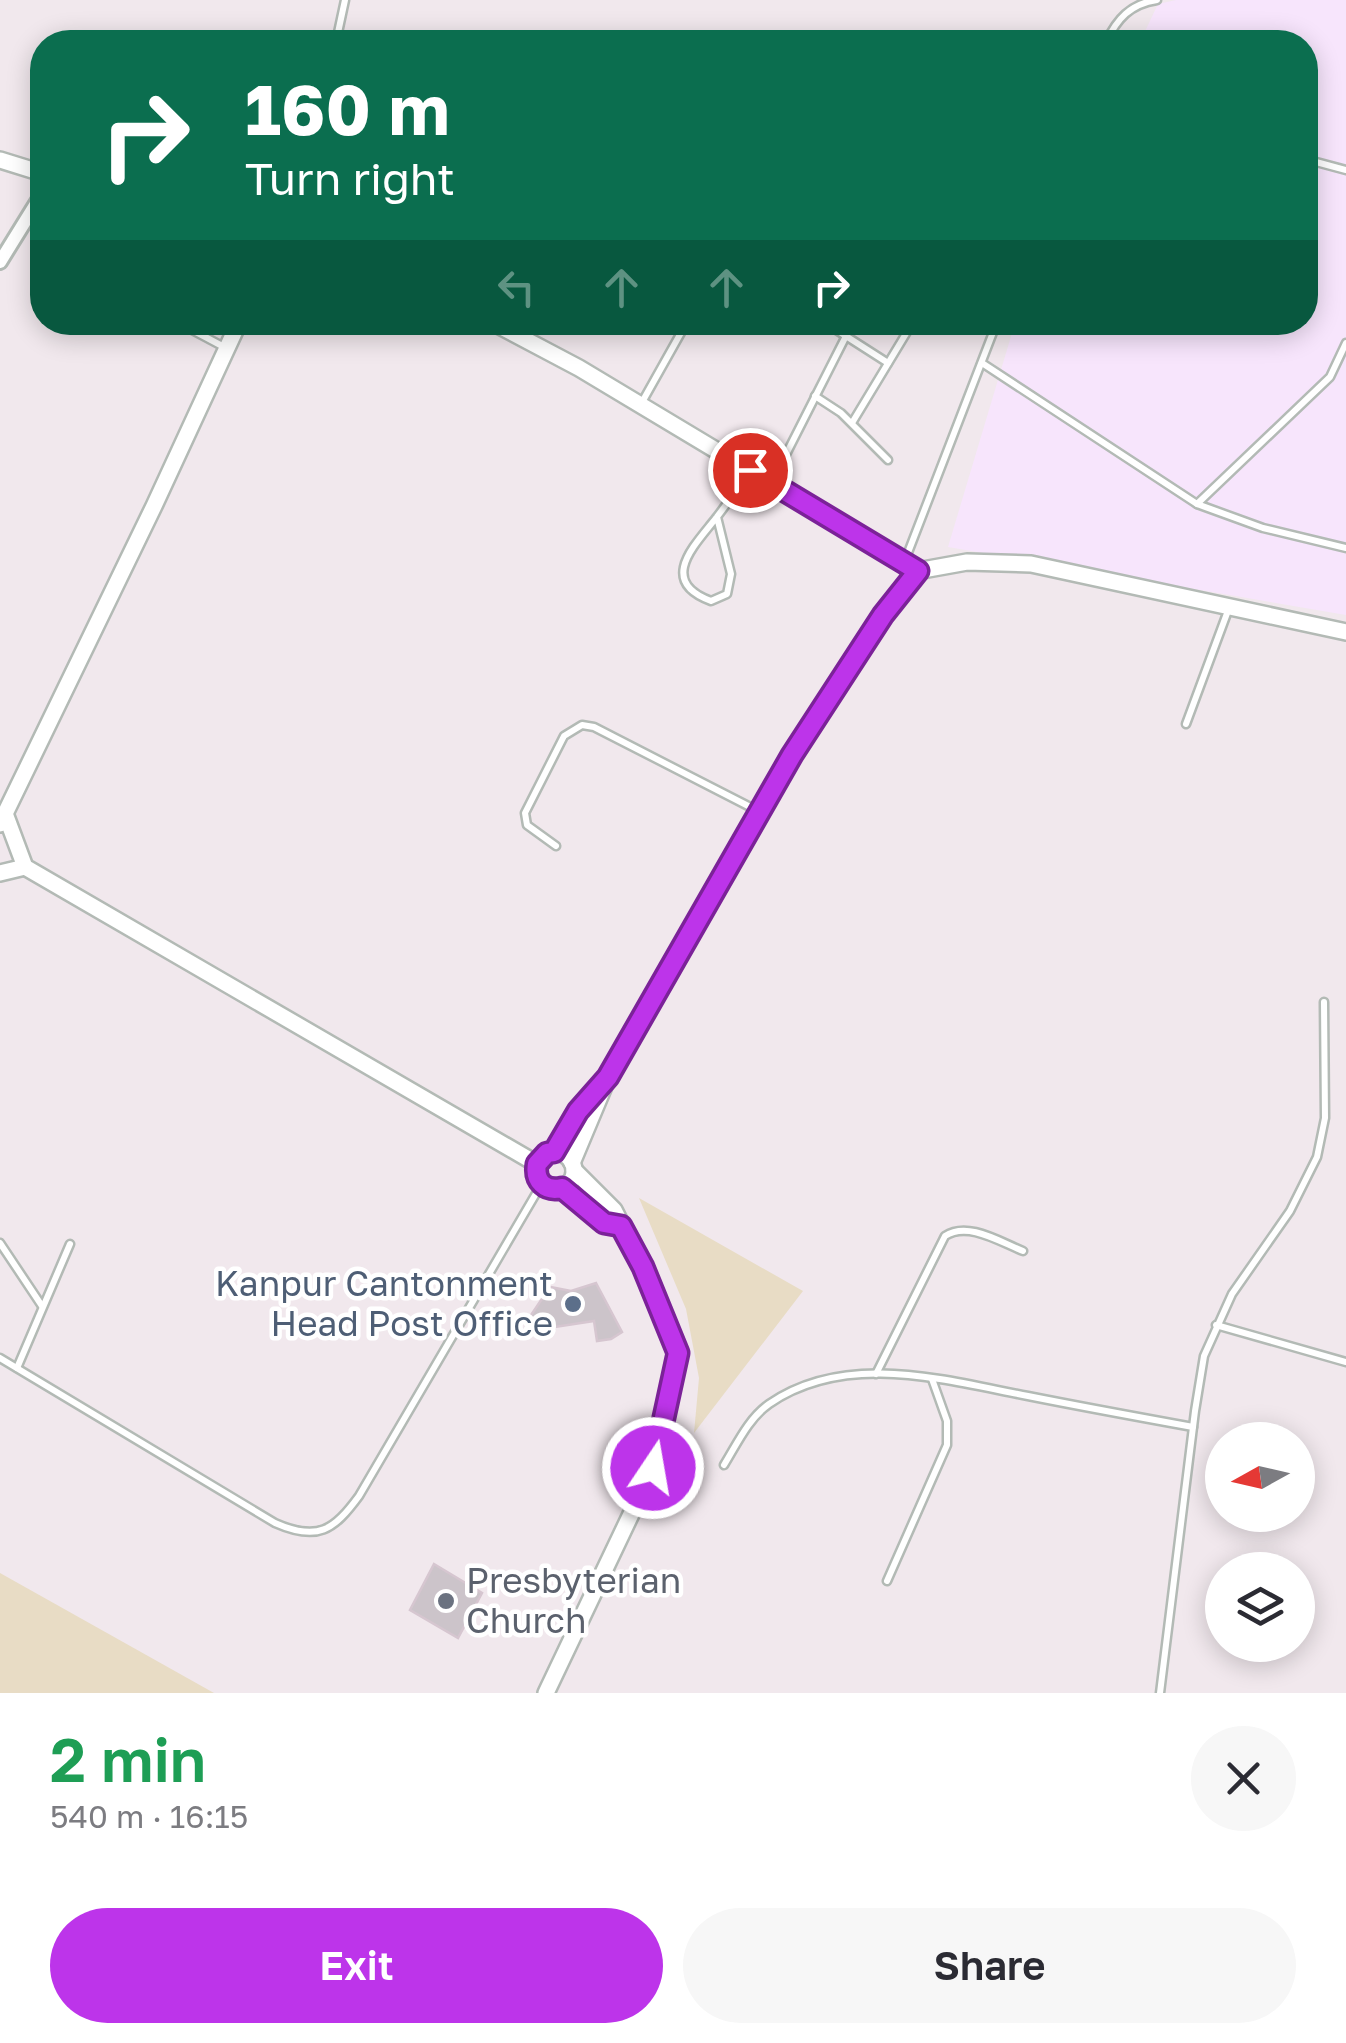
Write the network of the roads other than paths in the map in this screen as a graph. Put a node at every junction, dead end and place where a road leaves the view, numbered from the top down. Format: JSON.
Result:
{"nodes":[{"id":1,"x":345,"y":0,"type":"edge"},
{"id":2,"x":1157,"y":0,"type":"edge"},
{"id":3,"x":1134,"y":3,"type":"edge"},
{"id":4,"x":339,"y":30,"type":"edge"},
{"id":5,"x":1112,"y":30,"type":"edge"},
{"id":6,"x":0,"y":160,"type":"edge"},
{"id":7,"x":1318,"y":162,"type":"edge"},
{"id":8,"x":30,"y":169,"type":"edge"},
{"id":9,"x":1346,"y":170,"type":"edge"},
{"id":10,"x":30,"y":213,"type":"edge"},
{"id":11,"x":0,"y":262,"type":"edge"},
{"id":12,"x":201,"y":335,"type":"edge"},
{"id":13,"x":233,"y":335,"type":"edge"},
{"id":14,"x":515,"y":335,"type":"edge"},
{"id":15,"x":679,"y":335,"type":"edge"},
{"id":16,"x":906,"y":335,"type":"edge"},
{"id":17,"x":992,"y":335,"type":"edge"},
{"id":18,"x":846,"y":336,"type":"joint"},
{"id":19,"x":1346,"y":344,"type":"edge"},
{"id":20,"x":227,"y":349,"type":"junction"},
{"id":21,"x":982,"y":362,"type":"junction"},
{"id":22,"x":888,"y":363,"type":"junction"},
{"id":23,"x":816,"y":396,"type":"junction"},
{"id":24,"x":640,"y":405,"type":"junction"},
{"id":25,"x":852,"y":423,"type":"junction"},
{"id":26,"x":888,"y":460,"type":"dead end"},
{"id":27,"x":750,"y":470,"type":"junction"},
{"id":28,"x":771,"y":483,"type":"junction"},
{"id":29,"x":1197,"y":504,"type":"junction"},
{"id":30,"x":718,"y":516,"type":"junction"},
{"id":31,"x":1346,"y":548,"type":"edge"},
{"id":32,"x":911,"y":567,"type":"junction"},
{"id":33,"x":1230,"y":607,"type":"junction"},
{"id":34,"x":1346,"y":632,"type":"edge"},
{"id":35,"x":1186,"y":724,"type":"dead end"},
{"id":36,"x":760,"y":812,"type":"junction"},
{"id":37,"x":3,"y":820,"type":"edge"},
{"id":38,"x":556,"y":846,"type":"dead end"},
{"id":39,"x":25,"y":867,"type":"junction"},
{"id":40,"x":0,"y":873,"type":"edge"},
{"id":41,"x":1324,"y":1002,"type":"dead end"},
{"id":42,"x":608,"y":1077,"type":"junction"},
{"id":43,"x":554,"y":1152,"type":"junction"},
{"id":44,"x":537,"y":1164,"type":"junction"},
{"id":45,"x":573,"y":1166,"type":"junction"},
{"id":46,"x":542,"y":1184,"type":"junction"},
{"id":47,"x":562,"y":1188,"type":"junction"},
{"id":48,"x":621,"y":1226,"type":"junction"},
{"id":49,"x":0,"y":1243,"type":"edge"},
{"id":50,"x":70,"y":1244,"type":"dead end"},
{"id":51,"x":1022,"y":1251,"type":"dead end"},
{"id":52,"x":43,"y":1307,"type":"junction"},
{"id":53,"x":1216,"y":1326,"type":"junction"},
{"id":54,"x":0,"y":1358,"type":"edge"},
{"id":55,"x":1346,"y":1362,"type":"edge"},
{"id":56,"x":17,"y":1368,"type":"junction"},
{"id":57,"x":876,"y":1374,"type":"junction"},
{"id":58,"x":932,"y":1379,"type":"junction"},
{"id":59,"x":1193,"y":1427,"type":"junction"},
{"id":60,"x":724,"y":1465,"type":"dead end"},
{"id":61,"x":888,"y":1581,"type":"dead end"},
{"id":62,"x":546,"y":1693,"type":"edge"},
{"id":63,"x":1160,"y":1693,"type":"edge"}],
"edges":[{"from":1,"to":4,"type":"lane"},
{"from":2,"to":3,"type":"lane"},
{"from":3,"to":5,"type":"lane"},
{"from":6,"to":8,"type":"street"},
{"from":7,"to":9,"type":"lane"},
{"from":10,"to":11,"type":"street"},
{"from":12,"to":20,"type":"lane"},
{"from":13,"to":20,"type":"street"},
{"from":14,"to":24,"type":"street"},
{"from":15,"to":24,"type":"lane"},
{"from":16,"to":22,"type":"lane"},
{"from":17,"to":21,"type":"lane"},
{"from":18,"to":22,"type":"lane"},
{"from":18,"to":23,"type":"lane"},
{"from":19,"to":29,"type":"lane"},
{"from":20,"to":37,"type":"street"},
{"from":21,"to":29,"type":"lane"},
{"from":21,"to":32,"type":"lane"},
{"from":22,"to":25,"type":"lane"},
{"from":23,"to":25,"type":"lane"},
{"from":23,"to":28,"type":"lane"},
{"from":24,"to":27,"type":"street"},
{"from":25,"to":26,"type":"lane"},
{"from":27,"to":28,"type":"street"},
{"from":27,"to":30,"type":"lane"},
{"from":28,"to":32,"type":"street"},
{"from":29,"to":31,"type":"lane"},
{"from":30,"to":30,"type":"lane"},
{"from":32,"to":33,"type":"street"},
{"from":32,"to":36,"type":"street"},
{"from":33,"to":34,"type":"street"},
{"from":33,"to":35,"type":"lane"},
{"from":36,"to":38,"type":"lane"},
{"from":36,"to":42,"type":"street"},
{"from":37,"to":39,"type":"street"},
{"from":39,"to":40,"type":"street"},
{"from":39,"to":44,"type":"street"},
{"from":41,"to":53,"type":"lane"},
{"from":42,"to":43,"type":"street"},
{"from":42,"to":45,"type":"street"},
{"from":43,"to":44,"type":"street"},
{"from":43,"to":45,"type":"street"},
{"from":44,"to":46,"type":"street"},
{"from":45,"to":47,"type":"street"},
{"from":45,"to":48,"type":"street"},
{"from":46,"to":47,"type":"street"},
{"from":46,"to":56,"type":"lane"},
{"from":47,"to":48,"type":"street"},
{"from":48,"to":62,"type":"street"},
{"from":49,"to":52,"type":"lane"},
{"from":50,"to":52,"type":"lane"},
{"from":51,"to":57,"type":"lane"},
{"from":52,"to":56,"type":"lane"},
{"from":53,"to":55,"type":"lane"},
{"from":53,"to":59,"type":"lane"},
{"from":54,"to":56,"type":"lane"},
{"from":57,"to":58,"type":"lane"},
{"from":57,"to":60,"type":"lane"},
{"from":58,"to":59,"type":"lane"},
{"from":58,"to":61,"type":"lane"},
{"from":59,"to":63,"type":"lane"}]}
